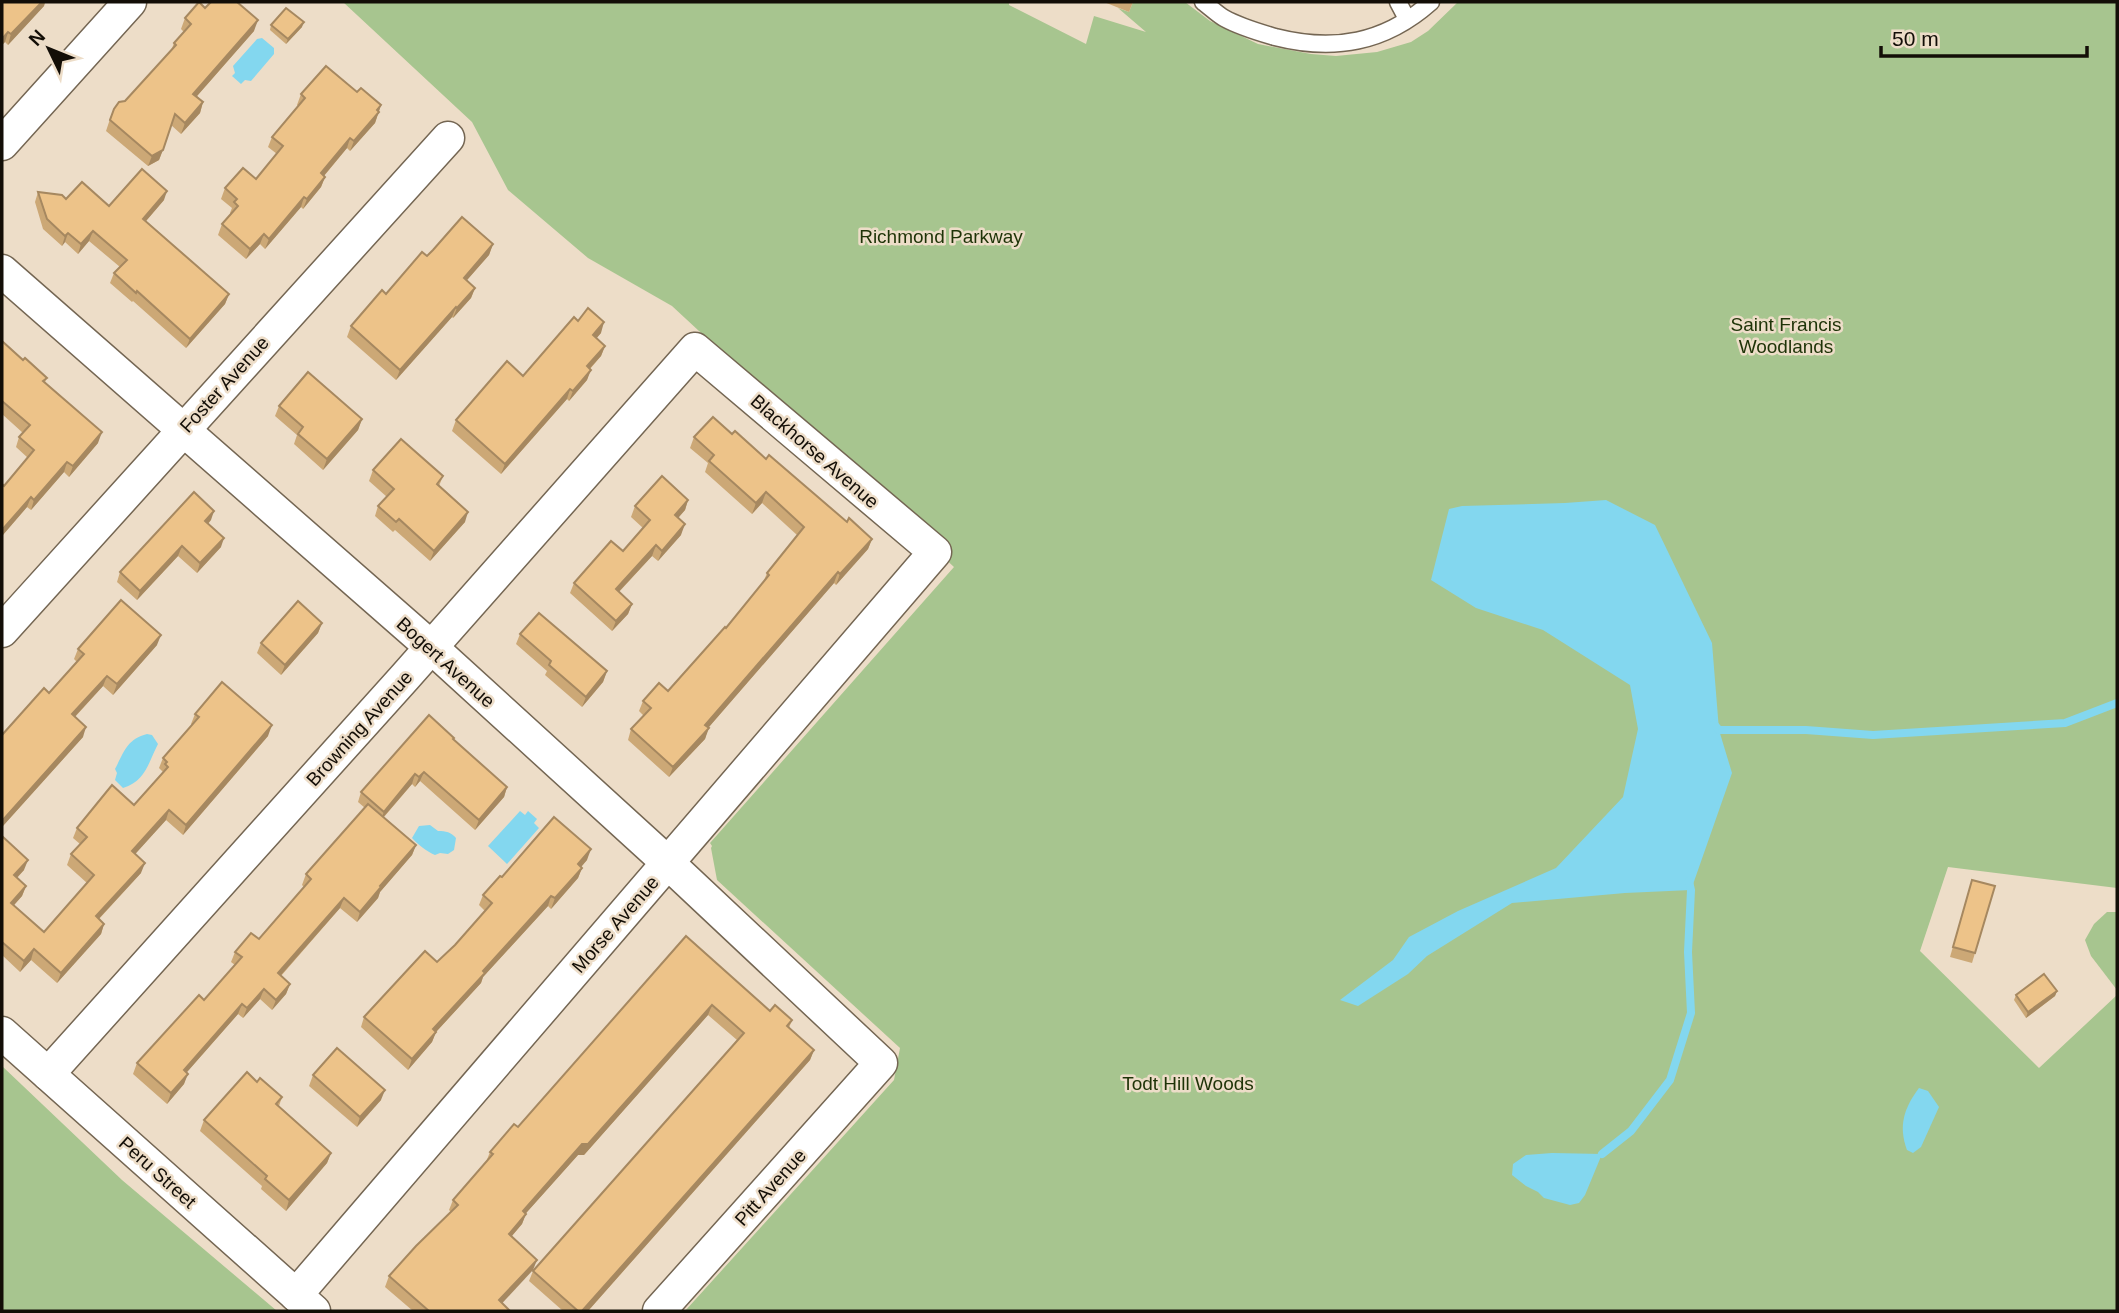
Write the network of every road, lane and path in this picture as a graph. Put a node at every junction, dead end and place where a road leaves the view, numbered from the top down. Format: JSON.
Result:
{"nodes":[{"id":1,"x":130,"y":2,"type":"edge"},
{"id":2,"x":1203,"y":2,"type":"edge"},
{"id":3,"x":1398,"y":2,"type":"edge"},
{"id":4,"x":1431,"y":2,"type":"edge"},
{"id":5,"x":1407,"y":19,"type":"junction"},
{"id":6,"x":448,"y":138,"type":"dead end"},
{"id":7,"x":2,"y":144,"type":"edge"},
{"id":8,"x":2,"y":271,"type":"edge"},
{"id":9,"x":695,"y":349,"type":"joint"},
{"id":10,"x":182,"y":430,"type":"junction"},
{"id":11,"x":935,"y":552,"type":"joint"},
{"id":12,"x":2,"y":631,"type":"edge"},
{"id":13,"x":431,"y":647,"type":"junction"},
{"id":14,"x":667,"y":863,"type":"junction"},
{"id":15,"x":2,"y":1033,"type":"edge"},
{"id":16,"x":881,"y":1063,"type":"joint"},
{"id":17,"x":48,"y":1074,"type":"junction"},
{"id":18,"x":305,"y":1303,"type":"edge"},
{"id":19,"x":660,"y":1311,"type":"edge"}],
"edges":[{"from":1,"to":7,"type":"street"},
{"from":2,"to":5,"type":"lane"},
{"from":3,"to":5,"type":"lane"},
{"from":4,"to":5,"type":"lane"},
{"from":6,"to":10,"type":"street","name":"Foster Avenue"},
{"from":8,"to":10,"type":"street","name":"Bogert Avenue"},
{"from":9,"to":11,"type":"street","name":"Blackhorse Avenue"},
{"from":9,"to":13,"type":"street","name":"Browning Avenue"},
{"from":10,"to":12,"type":"street","name":"Foster Avenue"},
{"from":10,"to":13,"type":"street","name":"Bogert Avenue"},
{"from":11,"to":14,"type":"street","name":"Morse Avenue"},
{"from":13,"to":14,"type":"street","name":"Bogert Avenue"},
{"from":13,"to":17,"type":"street","name":"Browning Avenue"},
{"from":14,"to":16,"type":"street","name":"Bogert Avenue"},
{"from":14,"to":18,"type":"street","name":"Morse Avenue"},
{"from":15,"to":17,"type":"street","name":"Peru Street"},
{"from":16,"to":19,"type":"street","name":"Pitt Avenue"},
{"from":17,"to":18,"type":"street","name":"Peru Street"}]}
